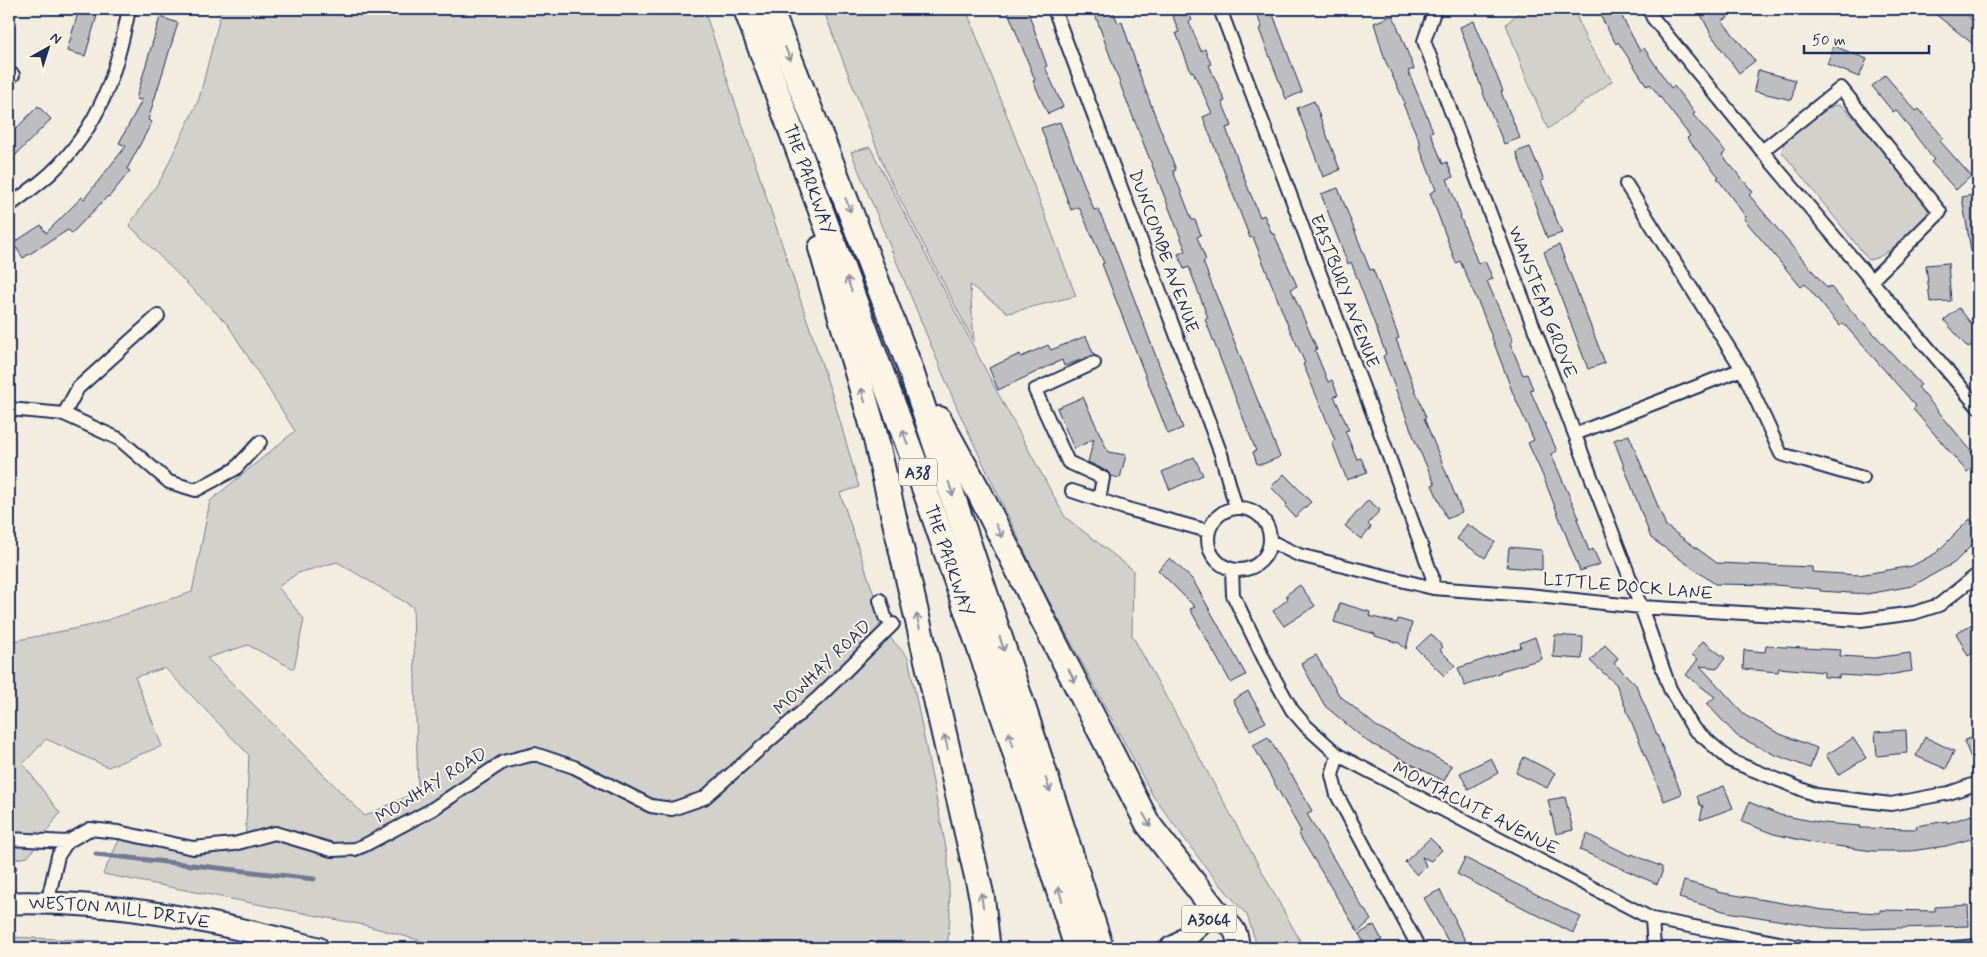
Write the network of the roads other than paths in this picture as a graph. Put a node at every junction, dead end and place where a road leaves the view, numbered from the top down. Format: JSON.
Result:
{"nodes":[{"id":1,"x":129,"y":9,"type":"edge"},
{"id":2,"x":746,"y":9,"type":"edge"},
{"id":3,"x":770,"y":9,"type":"edge"},
{"id":4,"x":1054,"y":9,"type":"edge"},
{"id":5,"x":1220,"y":9,"type":"edge"},
{"id":6,"x":1435,"y":9,"type":"edge"},
{"id":7,"x":1649,"y":9,"type":"edge"},
{"id":8,"x":784,"y":108,"type":"junction"},
{"id":9,"x":1762,"y":151,"type":"junction"},
{"id":10,"x":1626,"y":184,"type":"dead end"},
{"id":11,"x":9,"y":206,"type":"edge"},
{"id":12,"x":1871,"y":281,"type":"junction"},
{"id":13,"x":158,"y":316,"type":"dead end"},
{"id":14,"x":1094,"y":363,"type":"dead end"},
{"id":15,"x":909,"y":365,"type":"junction"},
{"id":16,"x":1742,"y":369,"type":"junction"},
{"id":17,"x":1978,"y":407,"type":"edge"},
{"id":18,"x":9,"y":409,"type":"edge"},
{"id":19,"x":64,"y":414,"type":"junction"},
{"id":20,"x":1575,"y":434,"type":"junction"},
{"id":21,"x":260,"y":442,"type":"dead end"},
{"id":22,"x":1863,"y":478,"type":"dead end"},
{"id":23,"x":1072,"y":491,"type":"dead end"},
{"id":24,"x":1098,"y":500,"type":"junction"},
{"id":25,"x":1236,"y":508,"type":"junction"},
{"id":26,"x":1208,"y":531,"type":"junction"},
{"id":27,"x":1270,"y":541,"type":"junction"},
{"id":28,"x":1232,"y":570,"type":"junction"},
{"id":29,"x":1978,"y":574,"type":"edge"},
{"id":30,"x":1434,"y":588,"type":"junction"},
{"id":31,"x":880,"y":600,"type":"dead end"},
{"id":32,"x":1641,"y":607,"type":"junction"},
{"id":33,"x":1338,"y":755,"type":"junction"},
{"id":34,"x":1978,"y":783,"type":"edge"},
{"id":35,"x":9,"y":838,"type":"edge"},
{"id":36,"x":68,"y":842,"type":"junction"},
{"id":37,"x":9,"y":903,"type":"edge"},
{"id":38,"x":47,"y":904,"type":"junction"},
{"id":39,"x":1220,"y":917,"type":"junction"},
{"id":40,"x":1652,"y":920,"type":"junction"},
{"id":41,"x":1087,"y":942,"type":"edge"},
{"id":42,"x":1978,"y":946,"type":"edge"},
{"id":43,"x":318,"y":948,"type":"edge"},
{"id":44,"x":986,"y":948,"type":"edge"},
{"id":45,"x":1171,"y":948,"type":"edge"},
{"id":46,"x":1238,"y":948,"type":"edge"},
{"id":47,"x":1419,"y":948,"type":"edge"},
{"id":48,"x":1654,"y":948,"type":"edge"},
{"id":49,"x":1806,"y":948,"type":"edge"},
{"id":50,"x":1953,"y":948,"type":"edge"}],
"edges":[{"from":1,"to":11,"type":"street"},
{"from":2,"to":8,"type":"highway","name":"THE PARKWAY","number":"A38"},
{"from":3,"to":15,"type":"highway","name":"THE PARKWAY","number":"A38","one_way":true},
{"from":4,"to":25,"type":"street","name":"DUNCOMBE AVENUE"},
{"from":5,"to":30,"type":"street","name":"EASTBURY AVENUE"},
{"from":6,"to":20,"type":"street","name":"WANSTEAD GROVE"},
{"from":7,"to":9,"type":"street"},
{"from":41,"to":8,"type":"highway","name":"THE PARKWAY","number":"A38","one_way":true},
{"from":44,"to":8,"type":"highway","number":"A38","one_way":true},
{"from":9,"to":12,"type":"street"},
{"from":9,"to":12,"type":"street"},
{"from":10,"to":16,"type":"street"},
{"from":12,"to":17,"type":"street"},
{"from":13,"to":19,"type":"street"},
{"from":14,"to":24,"type":"street"},
{"from":15,"to":39,"type":"highway","number":"A38","one_way":true},
{"from":15,"to":41,"type":"highway","name":"THE PARKWAY","number":"A38","one_way":true},
{"from":16,"to":20,"type":"street"},
{"from":16,"to":22,"type":"street"},
{"from":18,"to":19,"type":"street"},
{"from":19,"to":21,"type":"street"},
{"from":20,"to":32,"type":"street","name":"WANSTEAD GROVE"},
{"from":23,"to":24,"type":"street"},
{"from":24,"to":26,"type":"street"},
{"from":25,"to":26,"type":"street"},
{"from":25,"to":27,"type":"street"},
{"from":26,"to":28,"type":"street"},
{"from":27,"to":28,"type":"street"},
{"from":27,"to":30,"type":"street","name":"LITTLE DOCK LANE"},
{"from":28,"to":33,"type":"street","name":"MONTACUTE AVENUE"},
{"from":29,"to":32,"type":"street","name":"LITTLE DOCK LANE"},
{"from":30,"to":32,"type":"street","name":"LITTLE DOCK LANE"},
{"from":31,"to":36,"type":"street","name":"MOWHAY ROAD"},
{"from":32,"to":34,"type":"street","name":"WANSTEAD GROVE"},
{"from":33,"to":40,"type":"street","name":"MONTACUTE AVENUE"},
{"from":33,"to":47,"type":"street"},
{"from":35,"to":36,"type":"street"},
{"from":36,"to":38,"type":"street"},
{"from":37,"to":38,"type":"main road","name":"WESTON MILL DRIVE"},
{"from":38,"to":43,"type":"main road","name":"WESTON MILL DRIVE"},
{"from":39,"to":45,"type":"main road","number":"A3064"},
{"from":39,"to":46,"type":"main road","number":"A3064"},
{"from":40,"to":48,"type":"street"},
{"from":40,"to":49,"type":"street","name":"MONTACUTE AVENUE"},
{"from":42,"to":50,"type":"street"}]}
